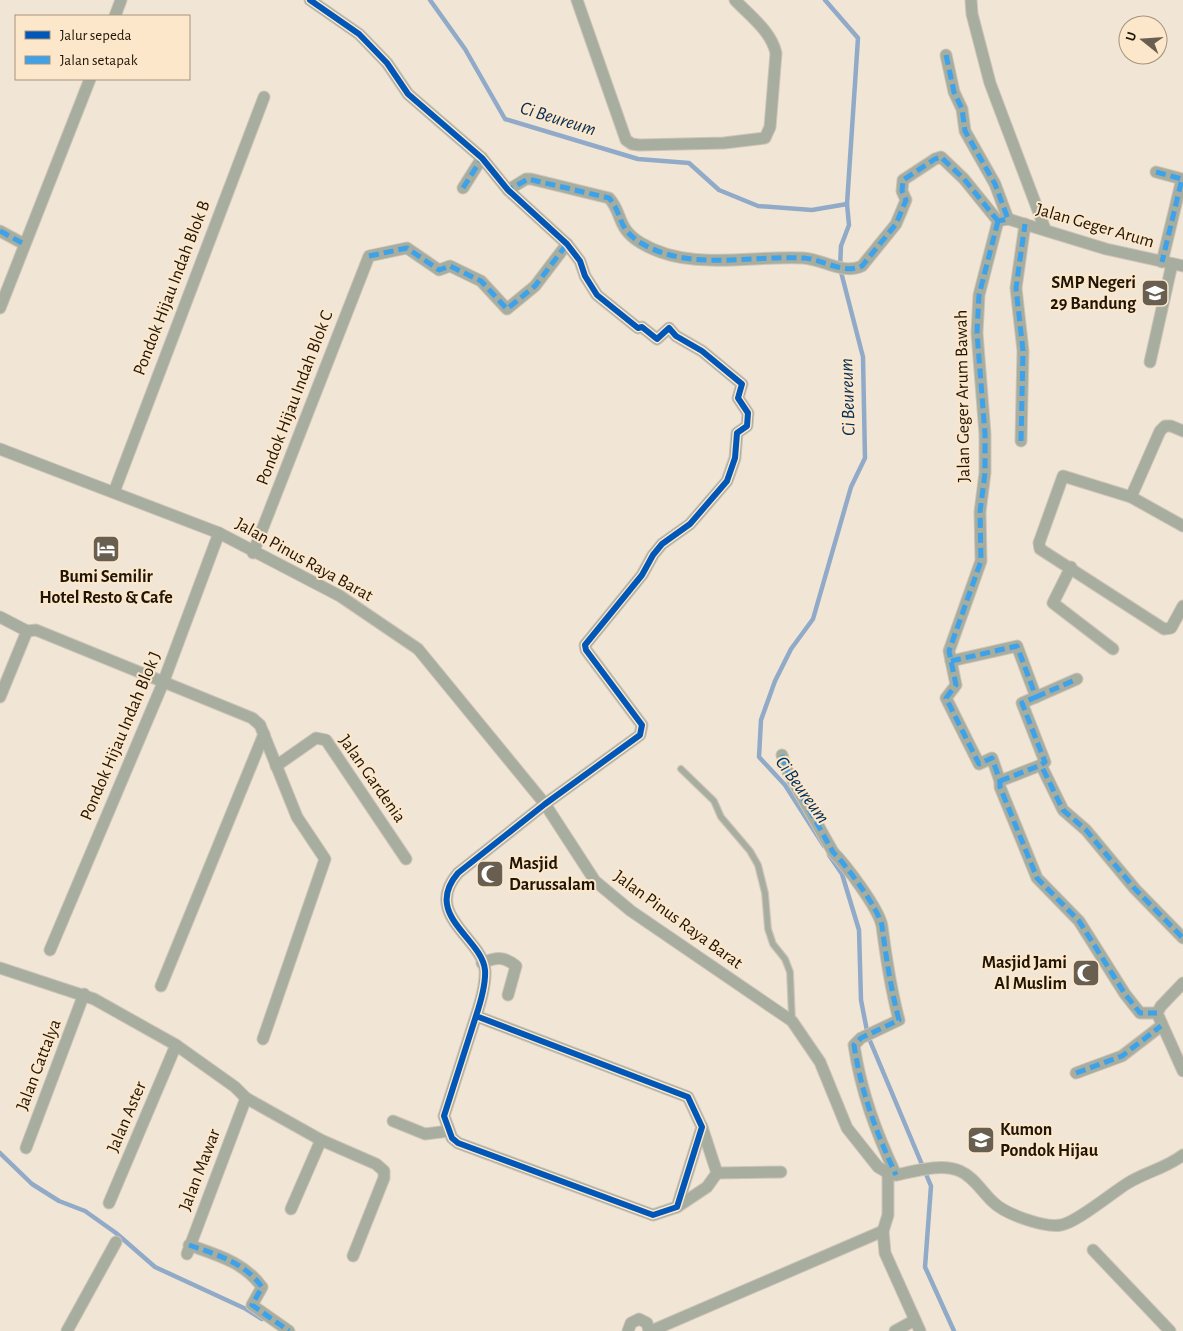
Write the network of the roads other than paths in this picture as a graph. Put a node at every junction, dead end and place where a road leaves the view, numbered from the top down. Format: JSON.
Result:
{"nodes":[{"id":1,"x":121,"y":0,"type":"edge"},
{"id":2,"x":310,"y":0,"type":"edge"},
{"id":3,"x":577,"y":0,"type":"edge"},
{"id":4,"x":734,"y":0,"type":"edge"},
{"id":5,"x":971,"y":0,"type":"edge"},
{"id":6,"x":115,"y":15,"type":"edge"},
{"id":7,"x":946,"y":55,"type":"dead end"},
{"id":8,"x":90,"y":80,"type":"edge"},
{"id":9,"x":264,"y":97,"type":"dead end"},
{"id":10,"x":482,"y":158,"type":"junction"},
{"id":11,"x":1156,"y":172,"type":"dead end"},
{"id":12,"x":1182,"y":177,"type":"edge"},
{"id":13,"x":463,"y":188,"type":"dead end"},
{"id":14,"x":508,"y":190,"type":"junction"},
{"id":15,"x":1003,"y":220,"type":"junction"},
{"id":16,"x":1025,"y":224,"type":"junction"},
{"id":17,"x":1045,"y":229,"type":"junction"},
{"id":18,"x":0,"y":231,"type":"edge"},
{"id":19,"x":24,"y":244,"type":"junction"},
{"id":20,"x":567,"y":244,"type":"junction"},
{"id":21,"x":1172,"y":264,"type":"edge"},
{"id":22,"x":0,"y":308,"type":"edge"},
{"id":23,"x":1150,"y":362,"type":"dead end"},
{"id":24,"x":1183,"y":431,"type":"edge"},
{"id":25,"x":1021,"y":441,"type":"dead end"},
{"id":26,"x":0,"y":449,"type":"edge"},
{"id":27,"x":114,"y":492,"type":"junction"},
{"id":28,"x":1131,"y":497,"type":"junction"},
{"id":29,"x":1183,"y":526,"type":"edge"},
{"id":30,"x":219,"y":533,"type":"junction"},
{"id":31,"x":253,"y":552,"type":"junction"},
{"id":32,"x":1071,"y":567,"type":"junction"},
{"id":33,"x":1183,"y":606,"type":"edge"},
{"id":34,"x":0,"y":617,"type":"edge"},
{"id":35,"x":27,"y":631,"type":"junction"},
{"id":36,"x":1113,"y":649,"type":"dead end"},
{"id":37,"x":951,"y":661,"type":"junction"},
{"id":38,"x":1077,"y":679,"type":"dead end"},
{"id":39,"x":163,"y":683,"type":"junction"},
{"id":40,"x":0,"y":697,"type":"edge"},
{"id":41,"x":1036,"y":697,"type":"junction"},
{"id":42,"x":264,"y":734,"type":"junction"},
{"id":43,"x":782,"y":755,"type":"dead end"},
{"id":44,"x":1041,"y":765,"type":"junction"},
{"id":45,"x":276,"y":766,"type":"junction"},
{"id":46,"x":681,"y":769,"type":"dead end"},
{"id":47,"x":1000,"y":781,"type":"junction"},
{"id":48,"x":544,"y":804,"type":"junction"},
{"id":49,"x":406,"y":859,"type":"dead end"},
{"id":50,"x":1183,"y":938,"type":"edge"},
{"id":51,"x":50,"y":950,"type":"dead end"},
{"id":52,"x":482,"y":963,"type":"junction"},
{"id":53,"x":0,"y":968,"type":"edge"},
{"id":54,"x":1183,"y":983,"type":"edge"},
{"id":55,"x":161,"y":986,"type":"dead end"},
{"id":56,"x":84,"y":994,"type":"junction"},
{"id":57,"x":508,"y":995,"type":"dead end"},
{"id":58,"x":1157,"y":1013,"type":"junction"},
{"id":59,"x":476,"y":1016,"type":"junction"},
{"id":60,"x":792,"y":1021,"type":"junction"},
{"id":61,"x":1162,"y":1026,"type":"junction"},
{"id":62,"x":263,"y":1039,"type":"dead end"},
{"id":63,"x":176,"y":1045,"type":"junction"},
{"id":64,"x":1183,"y":1071,"type":"edge"},
{"id":65,"x":1076,"y":1073,"type":"dead end"},
{"id":66,"x":246,"y":1098,"type":"junction"},
{"id":67,"x":393,"y":1121,"type":"dead end"},
{"id":68,"x":702,"y":1127,"type":"junction"},
{"id":69,"x":449,"y":1132,"type":"junction"},
{"id":70,"x":321,"y":1140,"type":"junction"},
{"id":71,"x":26,"y":1148,"type":"dead end"},
{"id":72,"x":1183,"y":1156,"type":"edge"},
{"id":73,"x":781,"y":1172,"type":"dead end"},
{"id":74,"x":717,"y":1173,"type":"junction"},
{"id":75,"x":895,"y":1174,"type":"junction"},
{"id":76,"x":109,"y":1203,"type":"dead end"},
{"id":77,"x":677,"y":1207,"type":"junction"},
{"id":78,"x":291,"y":1208,"type":"dead end"},
{"id":79,"x":882,"y":1232,"type":"junction"},
{"id":80,"x":116,"y":1242,"type":"dead end"},
{"id":81,"x":1094,"y":1250,"type":"dead end"},
{"id":82,"x":353,"y":1256,"type":"dead end"},
{"id":83,"x":917,"y":1326,"type":"edge"},
{"id":84,"x":67,"y":1331,"type":"edge"},
{"id":85,"x":289,"y":1331,"type":"edge"},
{"id":86,"x":628,"y":1331,"type":"edge"},
{"id":87,"x":650,"y":1331,"type":"edge"},
{"id":88,"x":894,"y":1331,"type":"edge"},
{"id":89,"x":1170,"y":1331,"type":"edge"}],
"edges":[{"from":1,"to":6,"type":"street"},
{"from":2,"to":10,"type":"street"},
{"from":3,"to":4,"type":"street"},
{"from":5,"to":17,"type":"street"},
{"from":7,"to":15,"type":"street"},
{"from":8,"to":19,"type":"street"},
{"from":9,"to":27,"type":"street","name":"Pondok Hijau Indah Blok B"},
{"from":10,"to":13,"type":"street"},
{"from":10,"to":14,"type":"street"},
{"from":11,"to":12,"type":"street"},
{"from":12,"to":21,"type":"street"},
{"from":14,"to":15,"type":"street"},
{"from":14,"to":20,"type":"street"},
{"from":15,"to":16,"type":"street","name":"Jalan Geger Arum"},
{"from":15,"to":37,"type":"street","name":"Jalan Geger Arum Bawah"},
{"from":16,"to":17,"type":"street","name":"Jalan Geger Arum"},
{"from":16,"to":25,"type":"street"},
{"from":17,"to":21,"type":"street","name":"Jalan Geger Arum"},
{"from":18,"to":19,"type":"street"},
{"from":19,"to":22,"type":"street"},
{"from":20,"to":31,"type":"street","name":"Pondok Hijau Indah Blok C"},
{"from":20,"to":48,"type":"street"},
{"from":21,"to":23,"type":"street"},
{"from":24,"to":28,"type":"street"},
{"from":26,"to":27,"type":"street","name":"Jalan Pinus Raya Barat"},
{"from":27,"to":30,"type":"street","name":"Jalan Pinus Raya Barat"},
{"from":28,"to":29,"type":"street"},
{"from":28,"to":32,"type":"street"},
{"from":30,"to":31,"type":"street","name":"Jalan Pinus Raya Barat"},
{"from":30,"to":39,"type":"street","name":"Pondok Hijau Indah Blok J"},
{"from":31,"to":48,"type":"street","name":"Jalan Pinus Raya Barat"},
{"from":32,"to":33,"type":"street"},
{"from":32,"to":36,"type":"street"},
{"from":34,"to":35,"type":"street"},
{"from":35,"to":39,"type":"street"},
{"from":35,"to":40,"type":"street"},
{"from":37,"to":41,"type":"street"},
{"from":37,"to":47,"type":"street","name":"Jalan Geger Arum Bawah"},
{"from":38,"to":41,"type":"street"},
{"from":39,"to":42,"type":"street"},
{"from":39,"to":51,"type":"street","name":"Pondok Hijau Indah Blok J"},
{"from":41,"to":44,"type":"street"},
{"from":42,"to":45,"type":"street"},
{"from":42,"to":55,"type":"street"},
{"from":43,"to":75,"type":"street"},
{"from":44,"to":47,"type":"street"},
{"from":44,"to":50,"type":"street"},
{"from":45,"to":49,"type":"street","name":"Jalan Gardenia"},
{"from":45,"to":62,"type":"street"},
{"from":46,"to":60,"type":"lane"},
{"from":47,"to":58,"type":"street"},
{"from":48,"to":52,"type":"street"},
{"from":48,"to":60,"type":"street","name":"Jalan Pinus Raya Barat"},
{"from":52,"to":57,"type":"street"},
{"from":52,"to":59,"type":"street"},
{"from":53,"to":56,"type":"street"},
{"from":54,"to":58,"type":"street"},
{"from":56,"to":63,"type":"street"},
{"from":56,"to":71,"type":"street","name":"Jalan Cattalya"},
{"from":58,"to":61,"type":"street"},
{"from":59,"to":68,"type":"street"},
{"from":59,"to":69,"type":"street"},
{"from":60,"to":75,"type":"street","name":"Jalan Pinus Raya Barat"},
{"from":61,"to":64,"type":"street"},
{"from":61,"to":65,"type":"street"},
{"from":63,"to":66,"type":"street"},
{"from":63,"to":76,"type":"street","name":"Jalan Aster"},
{"from":66,"to":70,"type":"street"},
{"from":66,"to":85,"type":"street","name":"Jalan Mawar"},
{"from":67,"to":69,"type":"street"},
{"from":68,"to":74,"type":"street"},
{"from":68,"to":77,"type":"street"},
{"from":69,"to":77,"type":"street"},
{"from":70,"to":78,"type":"street"},
{"from":70,"to":82,"type":"street"},
{"from":72,"to":75,"type":"street"},
{"from":73,"to":74,"type":"street"},
{"from":74,"to":77,"type":"street"},
{"from":75,"to":79,"type":"street"},
{"from":79,"to":83,"type":"street"},
{"from":79,"to":87,"type":"street"},
{"from":80,"to":84,"type":"street"},
{"from":81,"to":89,"type":"street"},
{"from":83,"to":88,"type":"street"},
{"from":86,"to":87,"type":"street"}]}
